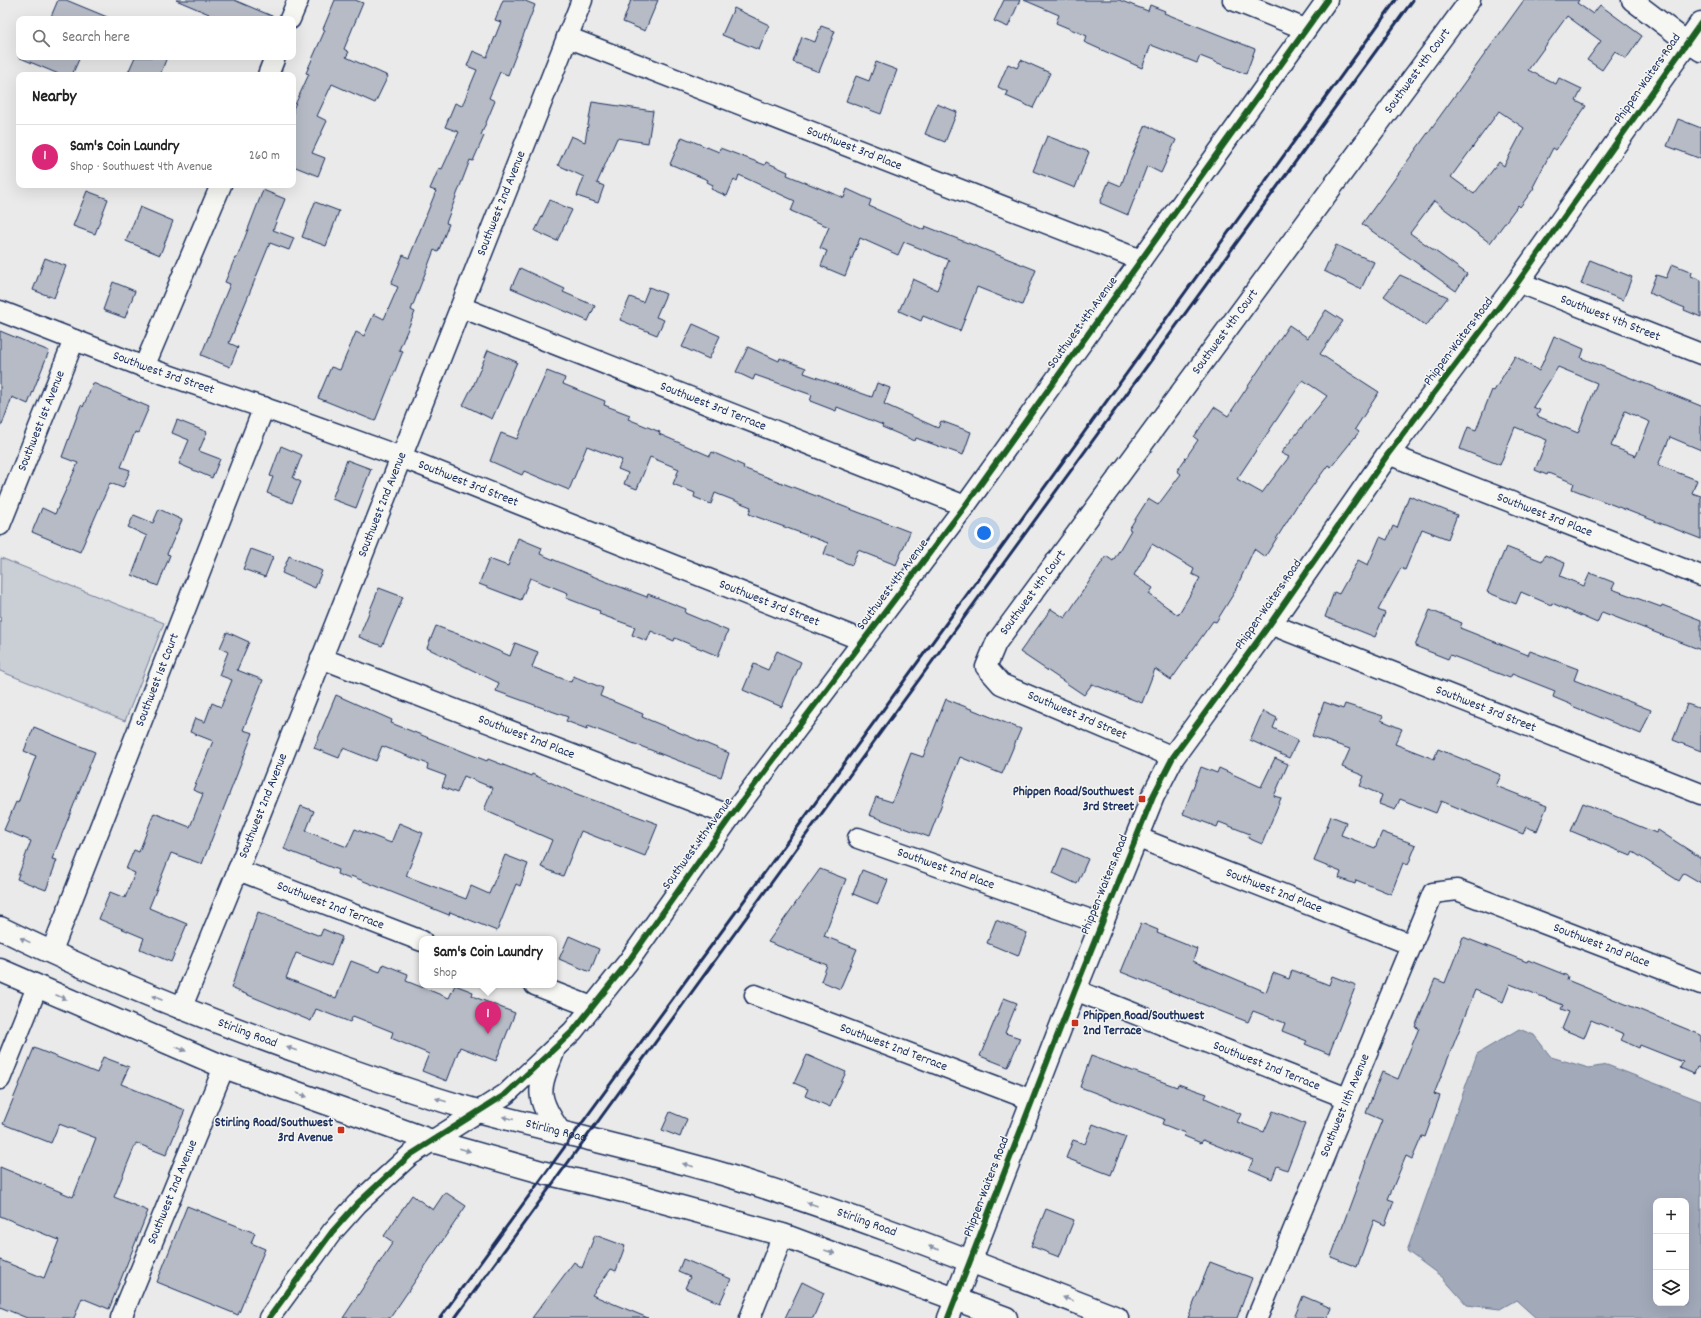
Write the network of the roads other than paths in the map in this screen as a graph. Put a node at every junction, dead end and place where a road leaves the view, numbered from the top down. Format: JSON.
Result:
{"nodes":[{"id":1,"x":298,"y":0,"type":"edge"},
{"id":2,"x":582,"y":0,"type":"edge"},
{"id":3,"x":1233,"y":0,"type":"edge"},
{"id":4,"x":1327,"y":0,"type":"edge"},
{"id":5,"x":1470,"y":0,"type":"edge"},
{"id":6,"x":1632,"y":0,"type":"edge"},
{"id":7,"x":291,"y":16,"type":"edge"},
{"id":8,"x":1701,"y":23,"type":"edge"},
{"id":9,"x":1305,"y":29,"type":"junction"},
{"id":10,"x":567,"y":37,"type":"junction"},
{"id":11,"x":1694,"y":47,"type":"edge"},
{"id":12,"x":274,"y":60,"type":"edge"},
{"id":13,"x":269,"y":72,"type":"edge"},
{"id":14,"x":220,"y":188,"type":"edge"},
{"id":15,"x":1141,"y":260,"type":"junction"},
{"id":16,"x":1518,"y":282,"type":"junction"},
{"id":17,"x":461,"y":307,"type":"junction"},
{"id":18,"x":0,"y":311,"type":"edge"},
{"id":19,"x":74,"y":340,"type":"junction"},
{"id":20,"x":1701,"y":354,"type":"edge"},
{"id":21,"x":144,"y":367,"type":"junction"},
{"id":22,"x":264,"y":407,"type":"junction"},
{"id":23,"x":1388,"y":454,"type":"junction"},
{"id":24,"x":401,"y":458,"type":"junction"},
{"id":25,"x":965,"y":506,"type":"junction"},
{"id":26,"x":0,"y":525,"type":"edge"},
{"id":27,"x":1701,"y":576,"type":"edge"},
{"id":28,"x":1270,"y":624,"type":"junction"},
{"id":29,"x":864,"y":641,"type":"junction"},
{"id":30,"x":321,"y":658,"type":"junction"},
{"id":31,"x":986,"y":667,"type":"joint"},
{"id":32,"x":1173,"y":758,"type":"junction"},
{"id":33,"x":1701,"y":794,"type":"edge"},
{"id":34,"x":731,"y":816,"type":"junction"},
{"id":35,"x":1136,"y":837,"type":"junction"},
{"id":36,"x":858,"y":838,"type":"dead end"},
{"id":37,"x":238,"y":870,"type":"junction"},
{"id":38,"x":1433,"y":893,"type":"joint"},
{"id":39,"x":1102,"y":924,"type":"junction"},
{"id":40,"x":0,"y":928,"type":"edge"},
{"id":41,"x":419,"y":940,"type":"edge"},
{"id":42,"x":1412,"y":945,"type":"junction"},
{"id":43,"x":51,"y":953,"type":"junction"},
{"id":44,"x":0,"y":970,"type":"edge"},
{"id":45,"x":1701,"y":984,"type":"edge"},
{"id":46,"x":37,"y":987,"type":"junction"},
{"id":47,"x":543,"y":988,"type":"edge"},
{"id":48,"x":1074,"y":990,"type":"junction"},
{"id":49,"x":755,"y":995,"type":"dead end"},
{"id":50,"x":592,"y":1007,"type":"junction"},
{"id":51,"x":181,"y":1008,"type":"junction"},
{"id":52,"x":553,"y":1052,"type":"junction"},
{"id":53,"x":224,"y":1067,"type":"junction"},
{"id":54,"x":0,"y":1079,"type":"edge"},
{"id":55,"x":1347,"y":1098,"type":"junction"},
{"id":56,"x":1032,"y":1100,"type":"junction"},
{"id":57,"x":479,"y":1111,"type":"junction"},
{"id":58,"x":559,"y":1131,"type":"junction"},
{"id":59,"x":432,"y":1141,"type":"junction"},
{"id":60,"x":783,"y":1236,"type":"junction"},
{"id":61,"x":970,"y":1262,"type":"junction"},
{"id":62,"x":952,"y":1308,"type":"edge"},
{"id":63,"x":121,"y":1318,"type":"edge"},
{"id":64,"x":269,"y":1318,"type":"edge"},
{"id":65,"x":750,"y":1318,"type":"edge"},
{"id":66,"x":1006,"y":1318,"type":"edge"},
{"id":67,"x":1117,"y":1318,"type":"edge"},
{"id":68,"x":1257,"y":1318,"type":"edge"}],
"edges":[{"from":1,"to":7,"type":"street"},
{"from":2,"to":10,"type":"street","name":"Southwest 2nd Avenue"},
{"from":3,"to":9,"type":"street"},
{"from":4,"to":9,"type":"street","name":"Southwest 4th Avenue"},
{"from":5,"to":31,"type":"street","name":"Southwest 4th Court"},
{"from":6,"to":11,"type":"street"},
{"from":8,"to":11,"type":"main road","name":"Phippen-Waiters Road"},
{"from":9,"to":15,"type":"street","name":"Southwest 4th Avenue"},
{"from":10,"to":15,"type":"street","name":"Southwest 3rd Place"},
{"from":10,"to":17,"type":"street","name":"Southwest 2nd Avenue"},
{"from":11,"to":16,"type":"main road","name":"Phippen-Waiters Road"},
{"from":12,"to":13,"type":"street"},
{"from":14,"to":21,"type":"street"},
{"from":15,"to":25,"type":"street","name":"Southwest 4th Avenue"},
{"from":16,"to":20,"type":"street","name":"Southwest 4th Street"},
{"from":16,"to":23,"type":"main road","name":"Phippen-Waiters Road"},
{"from":17,"to":24,"type":"street","name":"Southwest 2nd Avenue"},
{"from":17,"to":25,"type":"street","name":"Southwest 3rd Terrace"},
{"from":18,"to":19,"type":"street","name":"Southwest 3rd Street"},
{"from":19,"to":21,"type":"street","name":"Southwest 3rd Street"},
{"from":19,"to":26,"type":"street","name":"Southwest 1st Avenue"},
{"from":21,"to":22,"type":"street","name":"Southwest 3rd Street"},
{"from":22,"to":24,"type":"street","name":"Southwest 3rd Street"},
{"from":22,"to":43,"type":"street","name":"Southwest 1st Court"},
{"from":23,"to":27,"type":"street","name":"Southwest 3rd Place"},
{"from":23,"to":28,"type":"main road","name":"Phippen-Waiters Road"},
{"from":24,"to":29,"type":"street","name":"Southwest 3rd Street"},
{"from":24,"to":30,"type":"street","name":"Southwest 2nd Avenue"},
{"from":25,"to":29,"type":"street","name":"Southwest 4th Avenue"},
{"from":28,"to":32,"type":"main road","name":"Phippen-Waiters Road"},
{"from":28,"to":33,"type":"street","name":"Southwest 3rd Street"},
{"from":29,"to":34,"type":"street","name":"Southwest 4th Avenue"},
{"from":30,"to":34,"type":"street","name":"Southwest 2nd Place"},
{"from":30,"to":37,"type":"street","name":"Southwest 2nd Avenue"},
{"from":31,"to":32,"type":"street","name":"Southwest 3rd Street"},
{"from":32,"to":35,"type":"main road","name":"Phippen-Waiters Road"},
{"from":34,"to":50,"type":"street","name":"Southwest 4th Avenue"},
{"from":35,"to":39,"type":"main road","name":"Phippen-Waiters Road"},
{"from":35,"to":42,"type":"street","name":"Southwest 2nd Place"},
{"from":36,"to":39,"type":"street","name":"Southwest 2nd Place"},
{"from":37,"to":41,"type":"street","name":"Southwest 2nd Terrace"},
{"from":37,"to":51,"type":"street","name":"Southwest 2nd Avenue"},
{"from":38,"to":42,"type":"street","name":"Southwest 11th Avenue"},
{"from":38,"to":45,"type":"street","name":"Southwest 2nd Place"},
{"from":39,"to":48,"type":"main road","name":"Phippen-Waiters Road"},
{"from":43,"to":40,"type":"main road","name":"Stirling Road","one_way":true},
{"from":42,"to":55,"type":"street","name":"Southwest 11th Avenue"},
{"from":51,"to":43,"type":"main road","name":"Stirling Road","one_way":true},
{"from":44,"to":46,"type":"main road"},
{"from":46,"to":53,"type":"main road","one_way":true},
{"from":46,"to":54,"type":"street"},
{"from":47,"to":50,"type":"street"},
{"from":48,"to":55,"type":"street","name":"Southwest 2nd Terrace"},
{"from":48,"to":56,"type":"main road","name":"Phippen-Waiters Road"},
{"from":49,"to":56,"type":"street","name":"Southwest 2nd Terrace"},
{"from":50,"to":52,"type":"street","name":"Southwest 4th Avenue"},
{"from":57,"to":51,"type":"main road","name":"Stirling Road","one_way":true},
{"from":52,"to":57,"type":"street","name":"Southwest 4th Avenue"},
{"from":52,"to":58,"type":"main road"},
{"from":53,"to":59,"type":"main road","one_way":true},
{"from":53,"to":63,"type":"street","name":"Southwest 2nd Avenue"},
{"from":55,"to":68,"type":"street","name":"Southwest 11th Avenue"},
{"from":56,"to":61,"type":"main road","name":"Phippen-Waiters Road"},
{"from":58,"to":57,"type":"main road","name":"Stirling Road","one_way":true},
{"from":57,"to":59,"type":"street","name":"Southwest 4th Avenue"},
{"from":61,"to":58,"type":"main road","name":"Stirling Road","one_way":true},
{"from":59,"to":60,"type":"main road","one_way":true},
{"from":59,"to":64,"type":"street","name":"Southwest 4th Avenue"},
{"from":60,"to":62,"type":"main road","one_way":true},
{"from":60,"to":65,"type":"street"},
{"from":61,"to":62,"type":"main road","name":"Phippen-Waiters Road"},
{"from":67,"to":61,"type":"main road","name":"Stirling Road","one_way":true},
{"from":62,"to":66,"type":"main road"}]}
